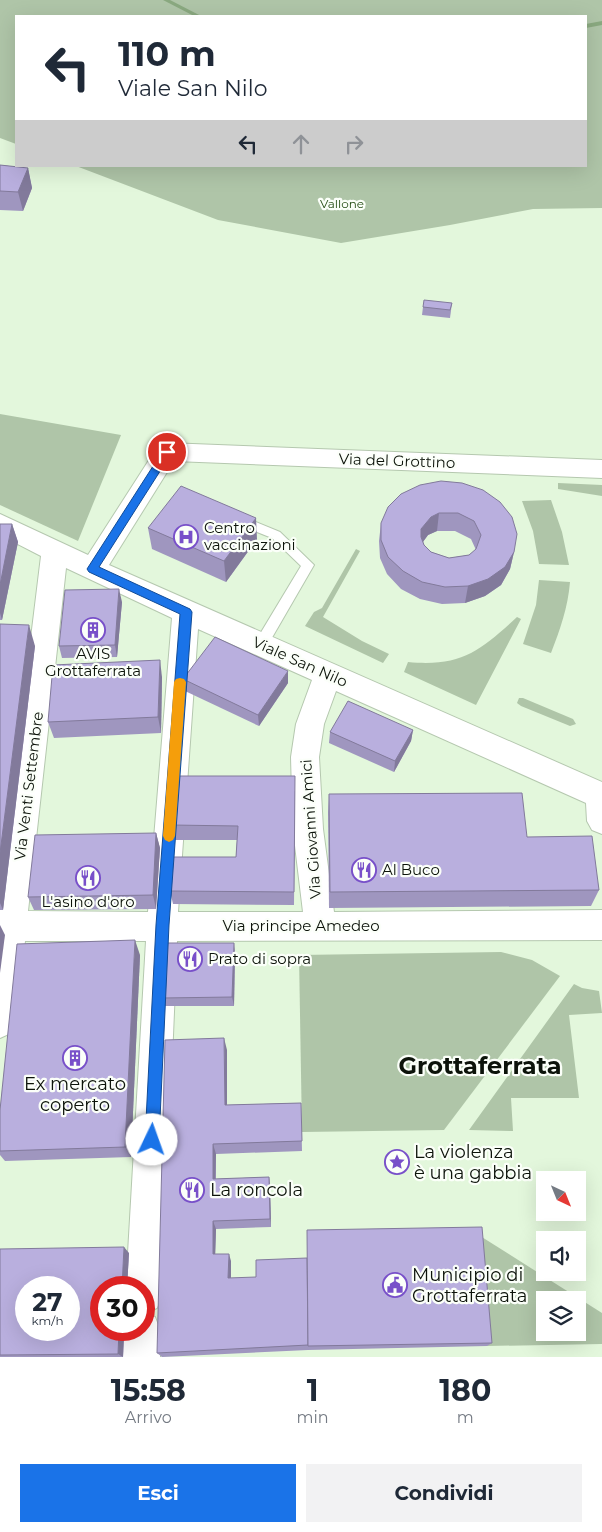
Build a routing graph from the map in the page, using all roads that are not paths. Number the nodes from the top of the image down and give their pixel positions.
1 (602, 469) edge
2 (232, 517) edge
3 (0, 524) edge
4 (55, 550) junction
5 (93, 569) junction
6 (186, 612) junction
7 (261, 644) junction
8 (328, 674) junction
9 (601, 804) edge
10 (162, 925) junction
11 (602, 925) edge
12 (6, 926) edge
13 (320, 927) junction
14 (0, 1022) edge
15 (145, 1276) edge
16 (142, 1341) edge
17 (141, 1357) edge

1 - 5 street, Via del Grottino
2 - 7 lane
3 - 4 street, Viale San Nilo
4 - 5 street, Viale San Nilo
4 - 12 street, Via Venti Settembre
5 - 6 street, Viale San Nilo
6 - 7 street, Viale San Nilo
6 - 10 street
7 - 8 street, Viale San Nilo
8 - 9 street, Viale San Nilo
8 - 13 street, Via Giovanni Amici
10 - 12 street, Via principe Amedeo
10 - 13 street, Via principe Amedeo
10 - 15 street
11 - 13 street, Via principe Amedeo
12 - 14 street, Via Venti Settembre
16 - 17 street

